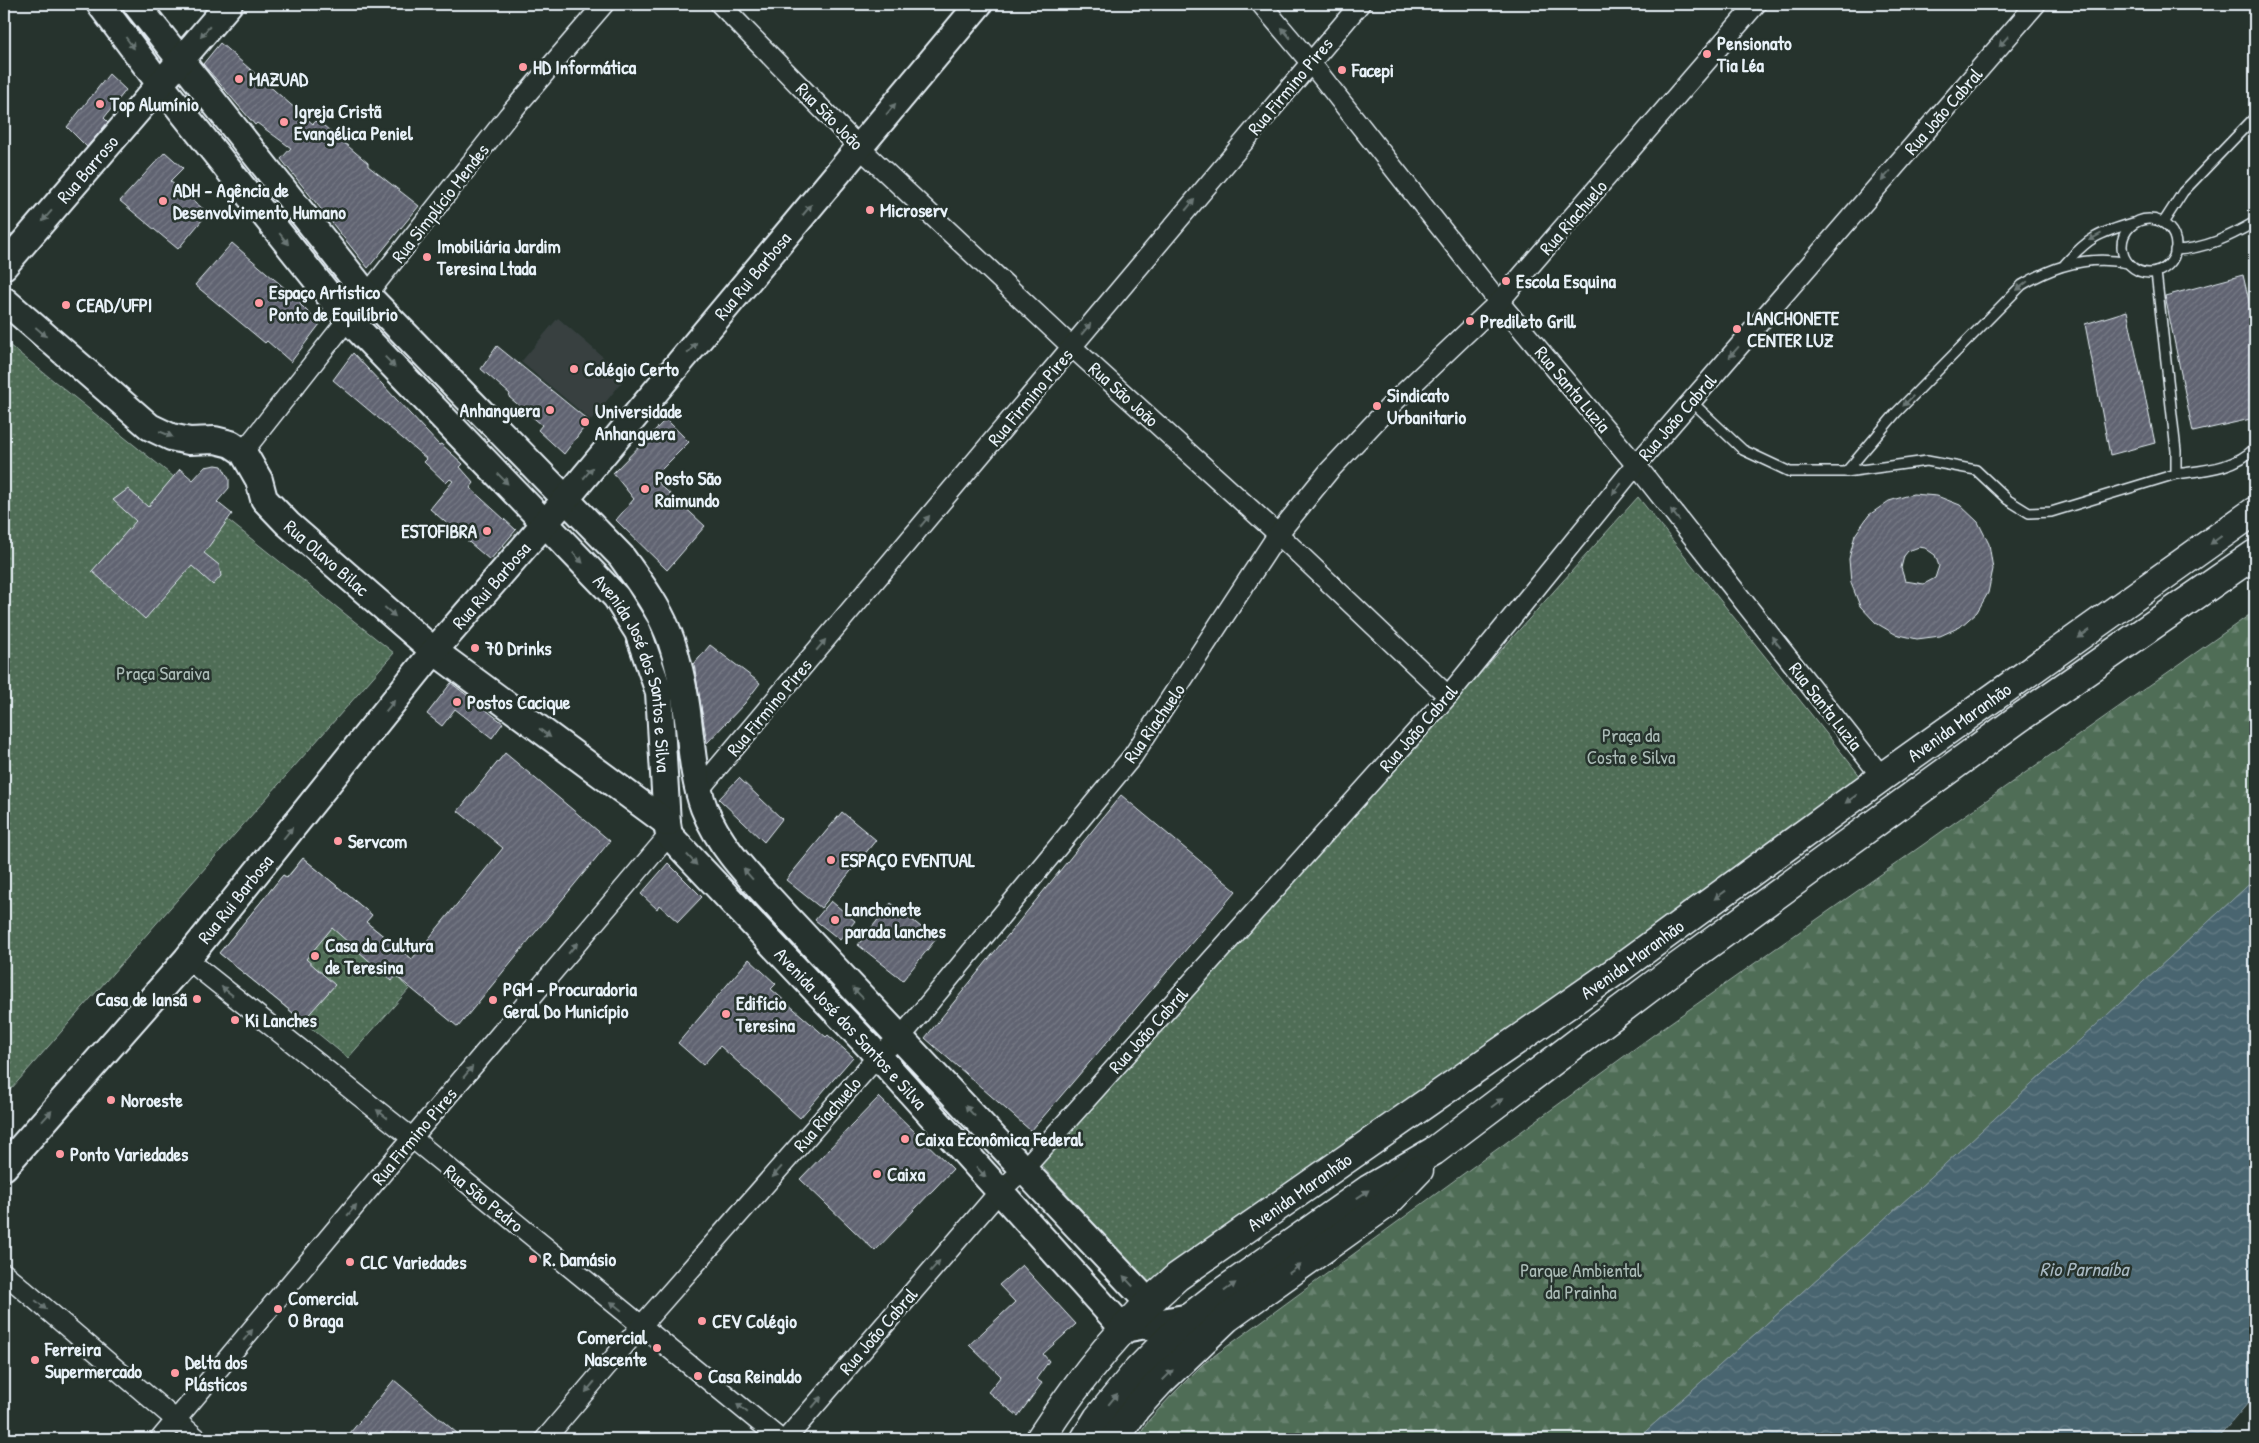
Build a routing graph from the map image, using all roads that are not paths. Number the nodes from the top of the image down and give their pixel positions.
1 (100, 4) edge
2 (136, 4) edge
3 (229, 4) edge
4 (604, 4) edge
5 (720, 4) edge
6 (979, 4) edge
7 (1262, 4) edge
8 (1360, 4) edge
9 (1756, 4) edge
10 (2036, 4) edge
11 (182, 60) junction
12 (1310, 62) junction
13 (160, 84) junction
14 (2255, 117) edge
15 (859, 147) junction
16 (2163, 222) junction
17 (2255, 222) edge
18 (2133, 223) junction
19 (2175, 250) junction
20 (2128, 263) junction
21 (2065, 264) junction
22 (4, 266) edge
23 (2156, 272) junction
24 (367, 295) junction
25 (4, 300) edge
26 (1500, 302) junction
27 (347, 318) junction
28 (1072, 347) junction
29 (1691, 401) junction
30 (2255, 448) edge
31 (243, 452) junction
32 (1636, 465) junction
33 (1846, 472) junction
34 (2176, 474) junction
35 (565, 500) junction
36 (2255, 511) edge
37 (544, 522) junction
38 (1278, 534) junction
39 (2255, 554) edge
40 (434, 651) junction
41 (1448, 696) junction
42 (1882, 777) junction
43 (699, 790) junction
44 (668, 829) junction
45 (187, 959) junction
46 (901, 1038) junction
47 (878, 1056) junction
48 (412, 1138) junction
49 (13, 1143) edge
50 (1434, 1151) junction
51 (4, 1166) edge
52 (1024, 1169) junction
53 (999, 1192) junction
54 (4, 1273) edge
55 (1190, 1317) junction
56 (1140, 1319) junction
57 (641, 1326) junction
58 (1150, 1357) junction
59 (176, 1420) junction
60 (160, 1439) edge
61 (198, 1439) edge
62 (546, 1439) edge
63 (780, 1439) edge
64 (786, 1439) edge
65 (1040, 1439) edge
66 (1086, 1439) edge
67 (1114, 1439) edge

1 -> 13 main road, Avenida José dos Santos e Silva
2 - 11 main road, Avenida José dos Santos e Silva
3 -> 11 main road, Rua Barroso
4 - 24 street, Rua Simplício Mendes
5 - 15 street, Rua São João
15 -> 6 main road, Rua Rui Barbosa
12 -> 7 street, Rua Santa Luzia
8 - 12 street, Rua Firmino Pires
9 - 26 street, Rua Riachuelo
10 -> 29 street, Rua João Cabral
11 - 13 main road, Rua Barroso
11 - 24 main road, Avenida José dos Santos e Silva
12 - 26 street, Rua Santa Luzia
28 -> 12 street, Rua Firmino Pires
13 -> 22 main road, Rua Barroso
13 -> 27 main road, Avenida José dos Santos e Silva
14 - 16 lane
15 - 28 street, Rua São João
35 -> 15 main road, Rua Rui Barbosa
16 - 18 lane
16 - 19 lane
17 - 19 lane
18 - 20 lane
18 -> 21 lane
19 - 23 lane
20 - 21 lane
20 - 23 lane
21 -> 33 lane
23 - 34 lane
24 - 27 street, Rua Simplício Mendes
24 - 35 main road, Avenida José dos Santos e Silva
25 -> 31 main road
26 - 32 street, Rua Santa Luzia
26 - 38 street, Rua Riachuelo
27 - 31 street, Rua Simplício Mendes
27 -> 37 main road, Avenida José dos Santos e Silva
28 - 38 street, Rua São João
43 -> 28 street, Rua Firmino Pires
29 - 32 street, Rua João Cabral
29 - 33 lane
30 - 34 lane
31 -> 40 main road, Rua Olavo Bilac
32 -> 41 street, Rua João Cabral
42 -> 32 street, Rua Santa Luzia
33 - 34 lane
35 - 37 main road, Rua Rui Barbosa
35 - 43 main road, Avenida José dos Santos e Silva
36 -> 42 main road, Avenida Maranhão
37 - 40 main road, Rua Rui Barbosa
37 -> 44 main road, Avenida José dos Santos e Silva
38 - 41 street, Rua São João
38 - 46 street, Rua Riachuelo
50 -> 39 main road, Avenida Maranhão
40 -> 44 main road, Rua Olavo Bilac
45 -> 40 main road, Rua Rui Barbosa
41 - 52 street, Rua João Cabral
42 -> 56 main road, Avenida Maranhão
46 -> 43 main road, Avenida José dos Santos e Silva
44 -> 47 main road, Avenida José dos Santos e Silva
48 -> 44 street, Rua Firmino Pires
48 -> 45 street, Rua São Pedro
49 -> 45 main road, Rua Rui Barbosa
46 - 47 street, Rua Riachuelo
52 -> 46 main road, Avenida José dos Santos e Silva
47 -> 53 main road, Avenida José dos Santos e Silva
47 -> 57 street, Rua Riachuelo
57 -> 48 street, Rua São Pedro
59 -> 48 street, Rua Firmino Pires
49 - 51 main road, Rua Rui Barbosa
55 -> 50 main road, Avenida Maranhão
67 -> 50 main road
52 - 53 street, Rua João Cabral
56 -> 52 main road, Avenida José dos Santos e Silva
53 - 56 main road, Avenida José dos Santos e Silva
64 -> 53 street, Rua João Cabral
54 -> 59 street
55 - 56 main road
55 - 58 main road, Avenida Maranhão
56 - 58 main road
56 - 65 main road, Avenida Maranhão
57 -> 62 street, Rua Riachuelo
63 -> 57 street, Rua São Pedro
66 -> 58 main road, Avenida Maranhão
59 - 60 street, Rua Firmino Pires
59 - 61 street

